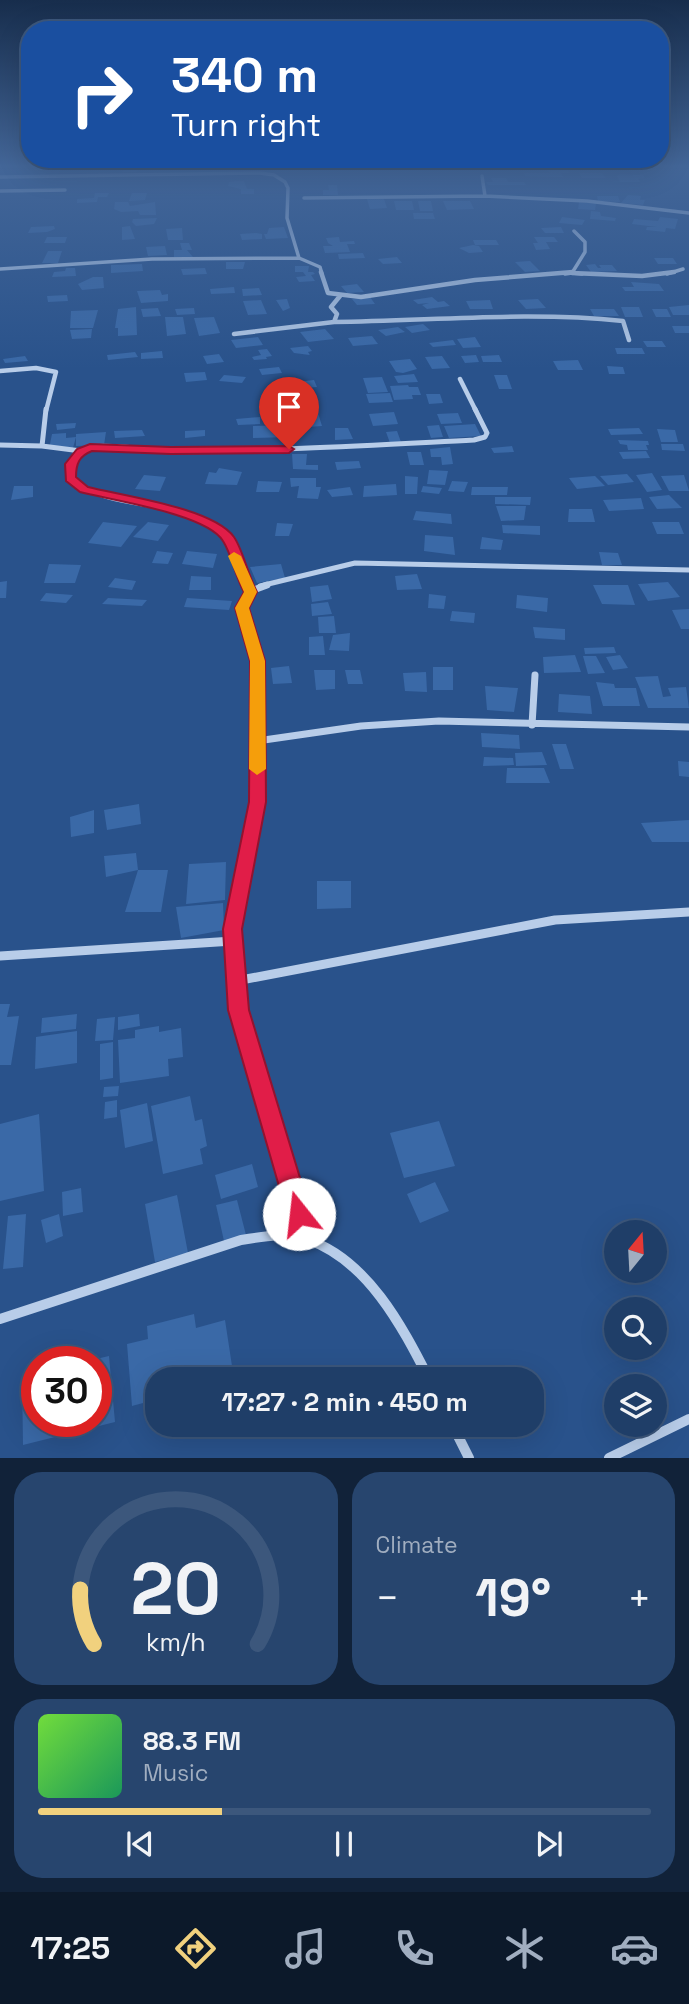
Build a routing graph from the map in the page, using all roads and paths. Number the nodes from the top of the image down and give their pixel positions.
1 (291, 233) edge
2 (575, 233) edge
3 (299, 258) junction
4 (0, 269) edge
5 (682, 269) dead end
6 (572, 273) junction
7 (340, 296) junction
8 (334, 322) junction
9 (234, 334) dead end
10 (629, 340) dead end
11 (0, 371) edge
12 (460, 379) dead end
13 (0, 445) edge
14 (42, 446) junction
15 (81, 452) junction
16 (689, 570) edge
17 (251, 592) junction
18 (536, 675) dead end
19 (532, 725) junction
20 (689, 727) edge
21 (257, 741) junction
22 (689, 912) edge
23 (233, 941) junction
24 (0, 956) edge
25 (236, 981) junction
26 (306, 1239) junction
27 (0, 1319) edge
28 (423, 1367) edge
29 (689, 1419) edge
30 (458, 1437) edge
31 (469, 1458) edge
32 (608, 1458) edge

1 - 3 street
2 - 6 street
3 - 4 street
3 - 7 street
5 - 6 street
6 - 7 street
7 - 8 street
8 - 9 street
8 - 10 street
11 - 14 street
12 - 15 street
13 - 14 street
14 - 15 street
15 - 17 street
16 - 17 street
17 - 21 street
18 - 19 street
19 - 20 street
19 - 21 street
21 - 23 street
22 - 25 street
23 - 24 street
23 - 25 street
25 - 26 street
26 - 27 street
26 - 28 street
29 - 32 street
30 - 31 street

